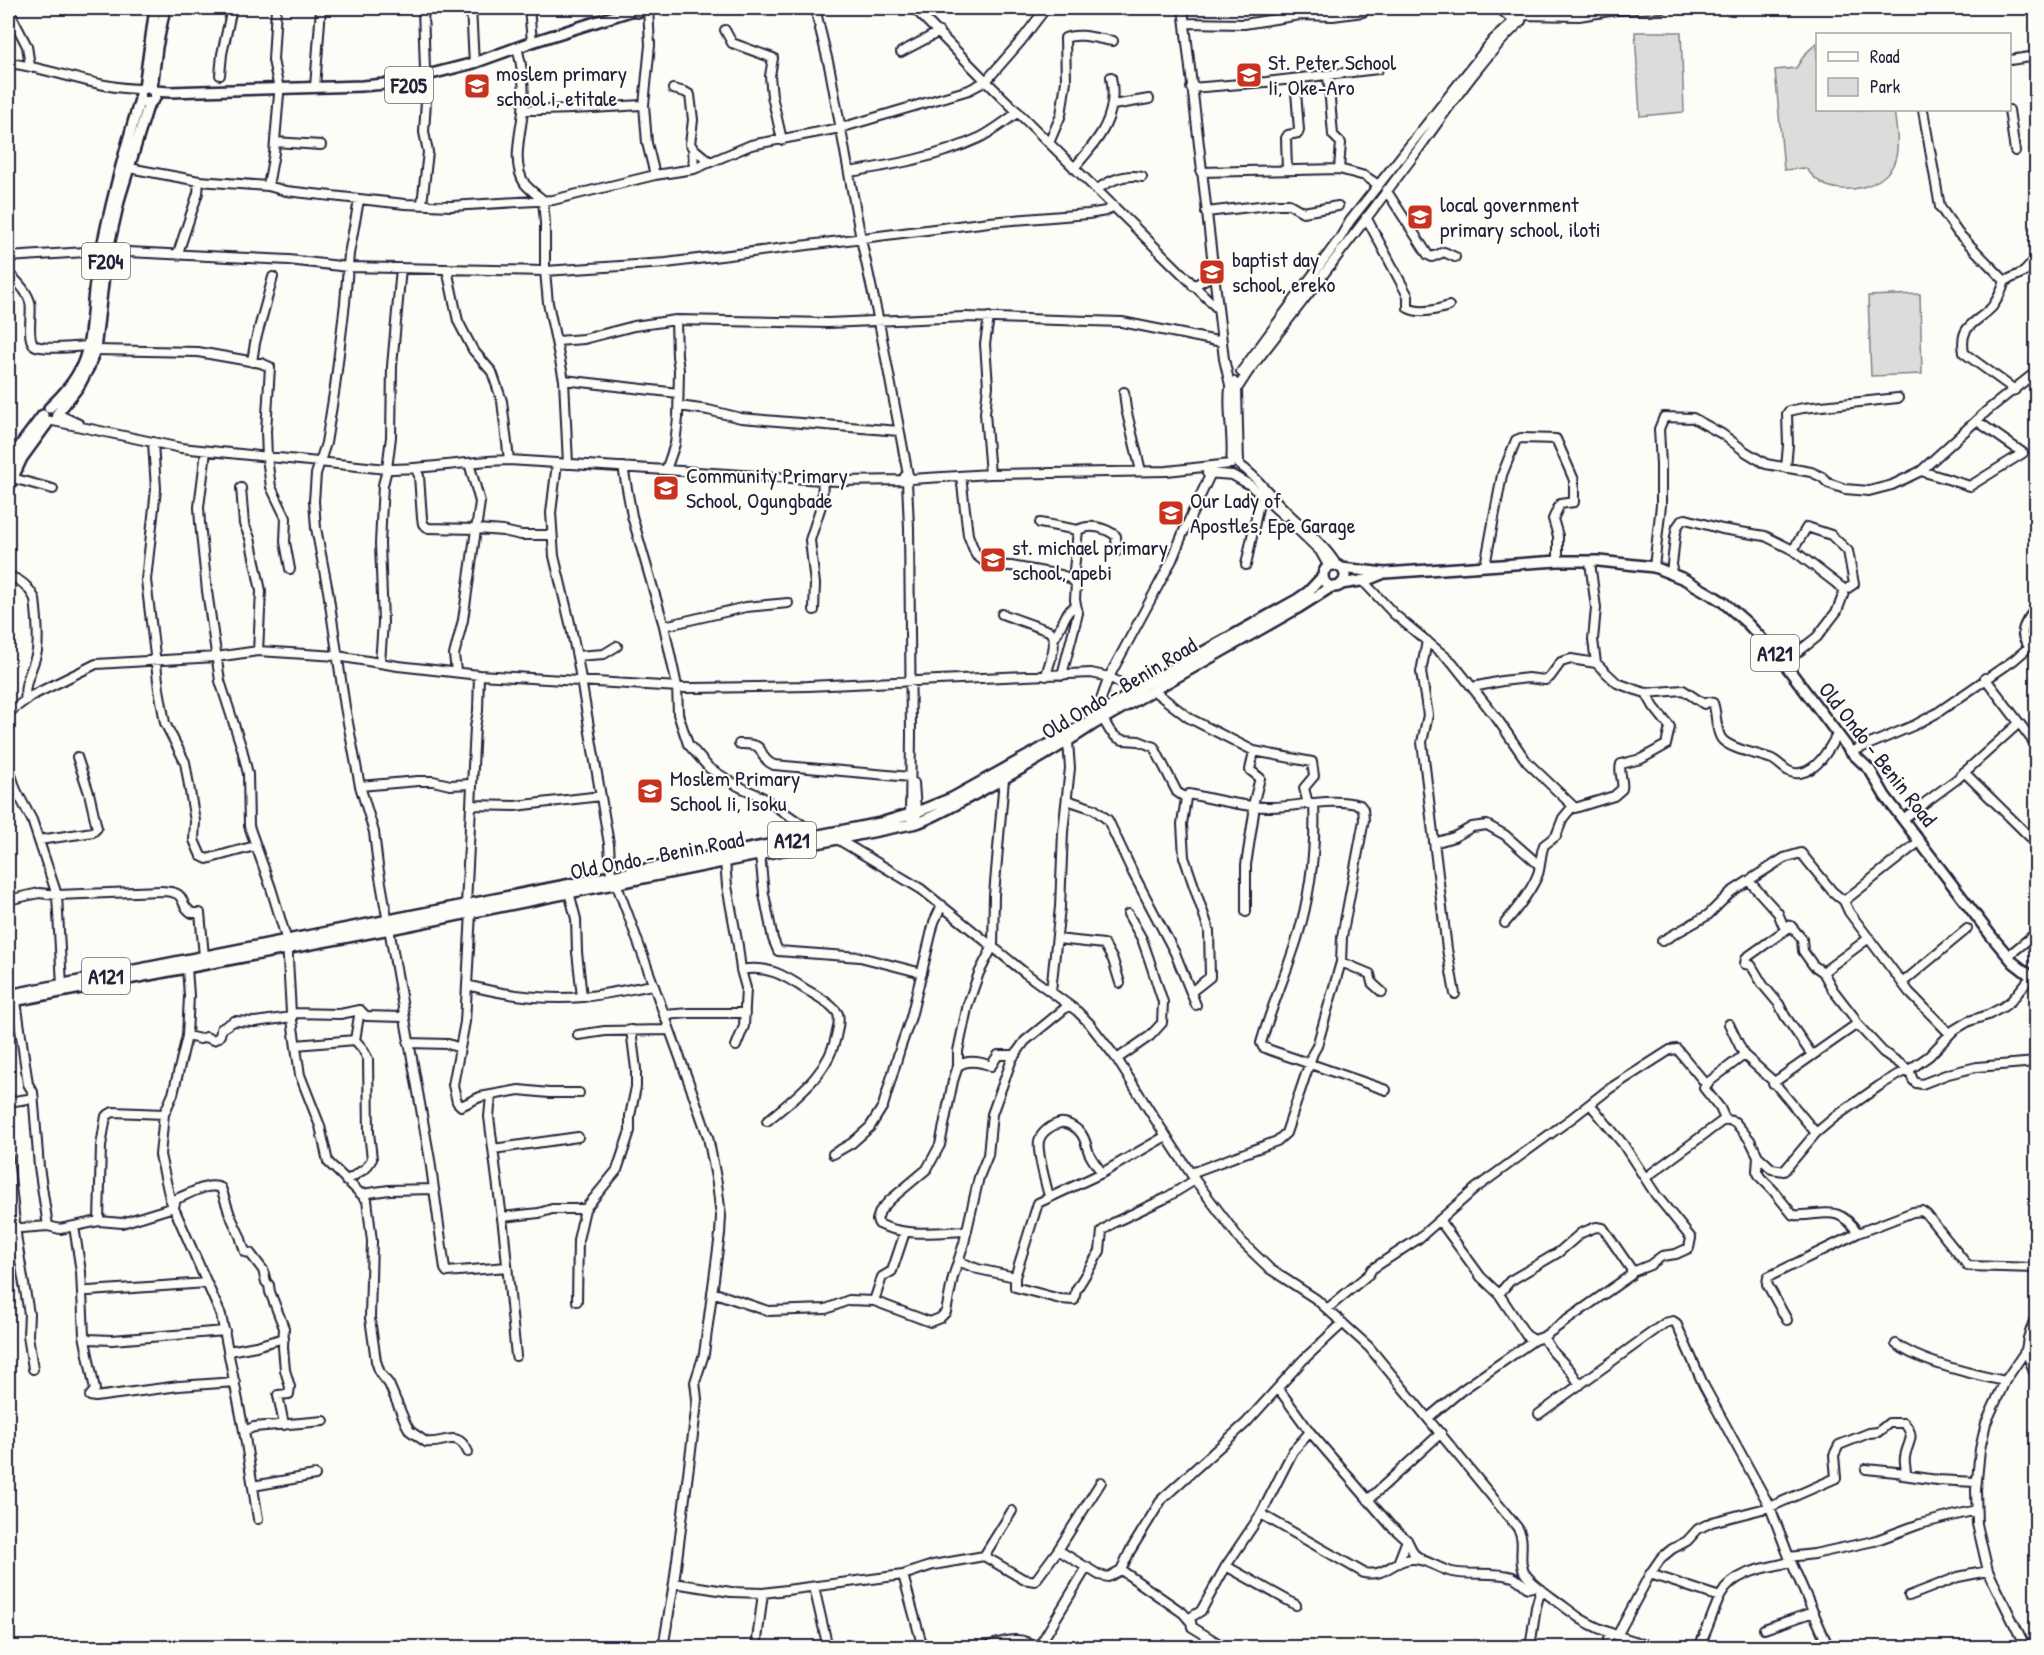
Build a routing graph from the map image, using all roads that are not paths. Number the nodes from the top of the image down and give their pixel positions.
1 (155, 8) edge
2 (165, 8) edge
3 (232, 8) edge
4 (276, 8) edge
5 (321, 8) edge
6 (423, 8) edge
7 (471, 8) edge
8 (529, 8) edge
9 (647, 8) edge
10 (914, 8) edge
11 (1046, 8) edge
12 (1183, 8) edge
13 (1499, 8) edge
14 (1505, 8) edge
15 (1662, 8) edge
16 (8, 9) edge
17 (818, 10) edge
18 (1363, 12) dead end
19 (1517, 18) junction
20 (1185, 23) junction
21 (725, 30) dead end
22 (939, 32) junction
23 (1113, 41) dead end
24 (532, 42) junction
25 (518, 51) junction
26 (901, 52) dead end
27 (2037, 56) edge
28 (2011, 60) edge
29 (8, 63) edge
30 (474, 63) junction
31 (30, 66) junction
32 (1378, 69) dead end
33 (220, 75) dead end
34 (1328, 75) junction
35 (426, 77) junction
36 (1112, 77) dead end
37 (1295, 79) junction
38 (986, 81) junction
39 (315, 87) junction
40 (1191, 88) junction
41 (673, 89) dead end
42 (279, 91) junction
43 (147, 94) junction
44 (1149, 99) dead end
45 (644, 105) junction
46 (1113, 105) junction
47 (523, 110) junction
48 (1923, 111) edge
49 (2009, 111) edge
50 (1018, 112) junction
51 (840, 128) junction
52 (782, 140) junction
53 (275, 142) junction
54 (1049, 143) junction
55 (321, 145) dead end
56 (693, 148) junction
57 (2015, 151) dead end
58 (710, 162) junction
59 (129, 168) junction
60 (1074, 168) junction
61 (694, 169) junction
62 (1339, 169) junction
63 (1287, 170) junction
64 (849, 172) junction
65 (1201, 172) junction
66 (655, 175) junction
67 (1142, 177) dead end
68 (199, 181) junction
69 (1377, 184) junction
70 (268, 186) junction
71 (1096, 190) junction
72 (1386, 190) junction
73 (358, 200) junction
74 (543, 200) junction
75 (422, 204) junction
76 (1113, 206) junction
77 (1338, 206) dead end
78 (1206, 212) junction
79 (1366, 216) junction
80 (861, 238) junction
81 (105, 251) junction
82 (178, 254) junction
83 (8, 257) edge
84 (1455, 257) dead end
85 (2037, 259) edge
86 (348, 267) junction
87 (401, 268) junction
88 (447, 269) junction
89 (544, 271) junction
90 (8, 273) edge
91 (1214, 275) junction
92 (273, 276) dead end
93 (2005, 281) junction
94 (1193, 286) junction
95 (1449, 306) dead end
96 (1218, 309) junction
97 (989, 317) junction
98 (676, 320) junction
99 (879, 322) junction
100 (557, 341) junction
101 (1222, 342) junction
102 (91, 348) junction
103 (252, 362) junction
104 (2037, 372) edge
105 (564, 380) junction
106 (1234, 386) junction
107 (2015, 390) junction
108 (1124, 392) dead end
109 (678, 393) junction
110 (1899, 398) dead end
111 (679, 406) junction
112 (51, 416) junction
113 (1977, 421) junction
114 (899, 431) junction
115 (153, 442) junction
116 (20, 448) junction
117 (8, 449) edge
118 (206, 451) junction
119 (267, 458) junction
120 (509, 460) junction
121 (320, 463) junction
122 (469, 463) junction
123 (558, 463) junction
124 (568, 464) junction
125 (1235, 464) junction
126 (623, 467) junction
127 (1786, 468) junction
128 (387, 469) junction
129 (416, 469) junction
130 (666, 470) junction
131 (1141, 471) junction
132 (1167, 471) junction
133 (1921, 471) junction
134 (1211, 473) junction
135 (10, 474) edge
136 (990, 474) junction
137 (1233, 475) junction
138 (958, 476) junction
139 (908, 478) junction
140 (823, 479) junction
141 (8, 488) edge
142 (241, 488) dead end
143 (53, 489) dead end
144 (1263, 496) junction
145 (1040, 524) dead end
146 (477, 529) junction
147 (1078, 530) junction
148 (552, 535) junction
149 (1793, 550) junction
150 (1117, 551) dead end
151 (1558, 561) junction
152 (1590, 562) junction
153 (1246, 565) dead end
154 (1485, 566) junction
155 (1336, 567) junction
156 (1654, 567) junction
157 (290, 569) dead end
158 (1385, 573) junction
159 (1671, 573) junction
160 (8, 576) edge
161 (1323, 576) junction
162 (1073, 580) junction
163 (1362, 580) junction
164 (1341, 584) junction
165 (1331, 587) junction
166 (1845, 590) junction
167 (788, 603) dead end
168 (1076, 605) junction
169 (2037, 608) edge
170 (814, 610) dead end
171 (1002, 614) dead end
172 (664, 626) junction
173 (1055, 637) junction
174 (1427, 641) junction
175 (617, 646) dead end
176 (2029, 647) junction
177 (258, 651) junction
178 (2037, 652) edge
179 (337, 656) junction
180 (577, 656) junction
181 (216, 657) junction
182 (156, 659) junction
183 (380, 663) junction
184 (1596, 663) junction
185 (1784, 663) junction
186 (456, 671) junction
187 (479, 675) junction
188 (1062, 675) junction
189 (1046, 676) junction
190 (1109, 677) junction
191 (1985, 678) junction
192 (581, 681) junction
193 (910, 682) junction
194 (677, 686) junction
195 (1473, 687) junction
196 (1154, 690) junction
197 (1135, 691) junction
198 (1647, 693) junction
199 (26, 700) junction
200 (8, 713) edge
201 (1099, 716) junction
202 (2019, 723) junction
203 (1837, 735) junction
204 (1068, 742) junction
205 (739, 744) dead end
206 (2037, 745) edge
207 (1254, 751) junction
208 (1851, 752) junction
209 (77, 757) dead end
210 (8, 765) edge
211 (1964, 772) junction
212 (910, 773) junction
213 (1004, 779) junction
214 (472, 784) junction
215 (360, 786) junction
216 (601, 796) junction
217 (1186, 798) junction
218 (1066, 800) junction
219 (1311, 804) junction
220 (471, 805) junction
221 (1253, 805) junction
222 (1573, 806) junction
223 (914, 819) junction
224 (1903, 819) junction
225 (818, 836) junction
226 (832, 836) junction
227 (39, 840) junction
228 (1920, 841) junction
229 (1434, 843) junction
230 (2037, 843) edge
231 (255, 846) junction
232 (760, 854) junction
233 (725, 861) junction
234 (1538, 864) junction
235 (614, 880) junction
236 (1749, 881) junction
237 (569, 892) junction
238 (57, 895) junction
239 (8, 900) edge
240 (1844, 901) junction
241 (942, 905) junction
242 (468, 908) junction
243 (1246, 912) dead end
244 (1128, 914) dead end
245 (1505, 923) dead end
246 (389, 924) junction
247 (1791, 926) junction
248 (1967, 929) dead end
249 (2037, 933) edge
250 (1869, 938) junction
251 (1057, 939) junction
252 (1662, 941) dead end
253 (287, 945) junction
254 (993, 946) junction
255 (2008, 956) junction
256 (201, 961) junction
257 (1341, 962) junction
258 (187, 968) junction
259 (741, 970) junction
260 (1823, 972) junction
261 (922, 973) junction
262 (2034, 978) edge
263 (1120, 983) dead end
264 (1902, 983) junction
265 (467, 985) junction
266 (653, 985) junction
267 (68, 986) junction
268 (1051, 991) junction
269 (1191, 992) junction
270 (1382, 992) dead end
271 (1455, 994) dead end
272 (582, 997) junction
273 (10, 1000) edge
274 (1069, 1005) junction
275 (1196, 1005) dead end
276 (360, 1010) junction
277 (745, 1013) junction
278 (291, 1015) junction
279 (664, 1015) junction
280 (403, 1017) junction
281 (1729, 1024) dead end
282 (1857, 1024) junction
283 (631, 1030) junction
284 (669, 1030) junction
285 (1950, 1034) junction
286 (578, 1035) dead end
287 (187, 1036) junction
288 (355, 1040) junction
289 (408, 1043) junction
290 (296, 1045) junction
291 (736, 1046) dead end
292 (460, 1048) junction
293 (1014, 1055) junction
294 (1744, 1055) junction
295 (1812, 1055) junction
296 (1117, 1059) junction
297 (2037, 1062) edge
298 (1309, 1064) junction
299 (958, 1066) junction
300 (1909, 1070) junction
301 (1773, 1083) junction
302 (1706, 1084) junction
303 (1386, 1090) dead end
304 (579, 1093) dead end
305 (491, 1096) junction
306 (34, 1098) junction
307 (8, 1102) edge
308 (1590, 1104) junction
309 (164, 1114) junction
310 (1725, 1119) junction
311 (767, 1122) dead end
312 (1816, 1132) junction
313 (1166, 1136) junction
314 (578, 1137) dead end
315 (493, 1149) junction
316 (833, 1154) dead end
317 (1758, 1156) junction
318 (8, 1157) edge
319 (1102, 1173) junction
320 (1193, 1177) junction
321 (1645, 1178) junction
322 (346, 1181) junction
323 (433, 1189) junction
324 (362, 1194) junction
325 (1049, 1196) junction
326 (174, 1207) junction
327 (585, 1209) junction
328 (502, 1217) junction
329 (99, 1221) junction
330 (1440, 1221) junction
331 (48, 1226) junction
332 (74, 1226) junction
333 (16, 1228) junction
334 (8, 1229) edge
335 (967, 1231) junction
336 (905, 1232) junction
337 (1858, 1233) junction
338 (958, 1262) junction
339 (507, 1267) junction
340 (2037, 1268) edge
341 (1631, 1269) junction
342 (1015, 1277) junction
343 (207, 1283) junction
344 (81, 1285) junction
345 (712, 1292) junction
346 (1499, 1294) junction
347 (577, 1301) dead end
348 (874, 1302) junction
349 (1327, 1309) junction
350 (2037, 1315) edge
351 (1787, 1320) dead end
352 (1343, 1323) junction
353 (225, 1331) junction
354 (84, 1335) junction
355 (1543, 1337) junction
356 (284, 1338) junction
357 (1534, 1341) junction
358 (1896, 1344) dead end
359 (2026, 1350) junction
360 (229, 1351) junction
361 (516, 1356) dead end
362 (33, 1369) dead end
363 (2037, 1378) edge
364 (235, 1382) junction
365 (2005, 1382) junction
366 (1580, 1385) junction
367 (1278, 1388) junction
368 (1539, 1414) dead end
369 (1428, 1418) junction
370 (324, 1421) dead end
371 (284, 1425) junction
372 (244, 1431) junction
373 (1310, 1432) junction
374 (1441, 1433) junction
375 (468, 1452) dead end
376 (1866, 1469) dead end
377 (1906, 1473) junction
378 (315, 1475) dead end
379 (1101, 1482) dead end
380 (1976, 1482) junction
381 (253, 1486) junction
382 (1368, 1500) junction
383 (1770, 1507) junction
384 (1976, 1510) junction
385 (1012, 1511) dead end
386 (1261, 1514) junction
387 (258, 1518) dead end
388 (1407, 1540) junction
389 (1058, 1550) junction
390 (984, 1556) junction
391 (1790, 1559) junction
392 (1422, 1560) junction
393 (1398, 1563) junction
394 (1226, 1566) junction
395 (1087, 1567) junction
396 (1120, 1570) junction
397 (1988, 1571) junction
398 (1650, 1574) junction
399 (903, 1575) junction
400 (674, 1584) junction
401 (814, 1587) junction
402 (1539, 1588) junction
403 (763, 1593) junction
404 (1909, 1596) dead end
405 (1720, 1597) junction
406 (1296, 1605) dead end
407 (1814, 1612) junction
408 (1188, 1619) junction
409 (1764, 1629) dead end
410 (1613, 1633) junction
411 (663, 1647) edge
412 (756, 1647) edge
413 (828, 1647) edge
414 (923, 1647) edge
415 (981, 1647) edge
416 (1033, 1647) edge
417 (1038, 1647) edge
418 (1227, 1647) edge
419 (1530, 1647) edge
420 (1607, 1647) edge
421 (1659, 1647) edge
422 (1698, 1647) edge
423 (1829, 1647) edge
424 (2026, 1647) edge

1 - 43 main road, F204
2 - 43 main road, F204
3 - 33 street
4 - 42 street
5 - 39 street
6 - 35 street
7 - 30 street
8 - 24 street
9 - 24 main road, F205
9 - 25 main road, F205
9 - 45 street
10 - 22 street
11 - 38 street
12 - 20 street
13 - 19 street
14 - 19 street
15 - 19 street
16 - 31 street
17 - 51 street
18 - 20 street
19 - 69 street
19 - 72 street
20 - 40 street
21 - 52 street
22 - 26 street
22 - 38 street
23 - 54 street
24 - 30 main road, F205
25 - 35 main road, F205
25 - 47 street
27 - 28 street
29 - 31 street
30 - 35 main road, F205
31 - 43 street
32 - 34 street
34 - 37 street
34 - 62 street
35 - 39 main road, F205
35 - 42 main road, F205
35 - 75 street
36 - 46 street
37 - 40 street
37 - 63 street
38 - 50 street
38 - 51 street
39 - 42 main road, F205
40 - 65 street
41 - 56 street
42 - 43 main road, F205
42 - 53 street
43 - 59 main road, F204
43 - 81 main road, F204
44 - 46 street
45 - 47 street
45 - 66 street
46 - 60 street
47 - 74 street
48 - 93 street
49 - 57 street
50 - 54 street
50 - 64 street
51 - 52 street
51 - 64 street
52 - 58 street
53 - 55 street
53 - 70 street
54 - 60 street
56 - 58 street
56 - 61 street
58 - 61 street
59 - 68 street
59 - 81 main road, F204
60 - 71 street
61 - 66 street
62 - 63 street
62 - 69 street
63 - 65 street
64 - 80 street
65 - 78 street
66 - 74 street
67 - 71 street
68 - 70 street
68 - 82 street
69 - 106 street
70 - 73 street
71 - 76 street
72 - 79 street
72 - 84 street
73 - 75 street
73 - 86 street
74 - 75 street
74 - 89 street
76 - 80 street
76 - 94 street
77 - 78 street
78 - 91 street
79 - 95 street
79 - 106 street
80 - 89 street
80 - 99 street
81 - 82 street
81 - 83 street
81 - 102 main road, F204
82 - 86 street
85 - 93 street
86 - 87 street
86 - 121 street
87 - 88 street
87 - 128 street
88 - 89 street
88 - 120 street
89 - 100 street
90 - 102 street
91 - 94 street
91 - 96 street
92 - 103 street
93 - 107 street
94 - 96 street
96 - 101 street
97 - 99 street
97 - 101 street
97 - 136 street
98 - 99 street
98 - 100 street
98 - 109 street
99 - 114 street
100 - 105 street
101 - 106 street
102 - 103 street
102 - 112 main road, F204
103 - 119 street
104 - 107 street
105 - 109 street
105 - 124 street
106 - 125 street
107 - 113 street
108 - 131 street
109 - 111 street
110 - 127 street
111 - 114 street
111 - 130 street
112 - 115 street
112 - 116 main road, F204
112 - 135 main road, F204
113 - 133 street
113 - 133 street
114 - 139 street
115 - 118 street
115 - 182 street
116 - 117 main road
116 - 135 main road, F204
118 - 119 street
118 - 181 street
119 - 121 street
119 - 157 street
120 - 122 street
120 - 123 street
121 - 128 street
121 - 179 street
122 - 129 street
122 - 146 street
123 - 124 street
123 - 148 street
124 - 126 street
125 - 132 street
125 - 137 street
125 - 155 street
126 - 130 street
126 - 172 street
127 - 133 street
127 - 156 street
128 - 129 street
128 - 183 street
129 - 146 street
130 - 140 street
131 - 132 street
131 - 136 street
132 - 134 street
134 - 137 street
134 - 190 street
135 - 141 main road, F204
135 - 143 street
136 - 138 street
137 - 144 street
138 - 139 street
138 - 162 street
139 - 140 street
139 - 193 street
140 - 170 street
142 - 177 street
144 - 153 street
144 - 155 street
145 - 147 street
146 - 148 street
146 - 186 street
147 - 150 street
147 - 162 street
148 - 180 street
149 - 159 street
149 - 166 street
149 - 166 street
151 - 152 main road, Old Ondo - Benin Road / A121
151 - 154 main road, Old Ondo - Benin Road / A121
151 - 154 street
152 - 156 main road, Old Ondo - Benin Road / A121
152 - 184 street
154 - 158 main road, Old Ondo - Benin Road / A121
155 - 158 main road, Old Ondo - Benin Road / A121
155 - 161 main road, Old Ondo - Benin Road
155 - 164 main road
156 - 159 main road, Old Ondo - Benin Road / A121
158 - 163 main road, Old Ondo - Benin Road / A121
159 - 185 main road, Old Ondo - Benin Road / A121
160 - 199 street
161 - 165 main road
161 - 197 main road, Old Ondo - Benin Road / A121
162 - 168 street
163 - 164 main road, Old Ondo - Benin Road / A121
163 - 174 street
164 - 165 main road, Old Ondo - Benin Road
165 - 196 main road, Old Ondo - Benin Road / A121
166 - 185 street
167 - 172 street
168 - 173 street
168 - 188 street
169 - 176 street
171 - 173 street
172 - 194 street
173 - 189 street
174 - 195 street
174 - 229 street
175 - 180 street
176 - 178 street
176 - 191 street
177 - 179 street
177 - 181 street
179 - 183 street
179 - 215 street
180 - 192 street
181 - 182 street
181 - 231 street
182 - 199 street
182 - 231 street
183 - 186 street
184 - 195 street
184 - 198 street
185 - 203 main road, Old Ondo - Benin Road / A121
186 - 187 street
187 - 192 street
187 - 214 street
188 - 189 street
188 - 190 street
189 - 193 street
190 - 197 street
190 - 201 street
191 - 202 street
191 - 208 street
192 - 194 street
192 - 216 street
193 - 194 street
193 - 212 street
194 - 225 street
195 - 222 street
196 - 201 main road, Old Ondo - Benin Road / A121
196 - 207 street
197 - 201 main road, Old Ondo - Benin Road / A121
198 - 203 street
198 - 222 street
199 - 200 street
201 - 204 main road, Old Ondo - Benin Road / A121
201 - 217 street
201 - 223 main road, Old Ondo - Benin Road / A121
202 - 206 street
202 - 211 street
203 - 208 main road, Old Ondo - Benin Road / A121
204 - 213 main road, Old Ondo - Benin Road / A121
204 - 218 street
205 - 212 street
207 - 219 street
207 - 221 street
208 - 224 main road, Old Ondo - Benin Road / A121
209 - 227 street
210 - 227 street
211 - 224 street
211 - 230 street
212 - 223 street
213 - 223 main road, Old Ondo - Benin Road / A121
213 - 254 street
214 - 215 street
214 - 220 street
215 - 246 street
216 - 220 street
216 - 235 street
217 - 221 street
217 - 269 street
218 - 251 street
218 - 269 street
219 - 221 street
219 - 257 street
219 - 298 street
220 - 242 street
221 - 243 street
222 - 234 street
223 - 226 main road, Old Ondo - Benin Road / A121
224 - 228 main road, Old Ondo - Benin Road / A121
225 - 226 main road, Old Ondo - Benin Road / A121
225 - 235 main road, Old Ondo - Benin Road / A121
226 - 232 main road, Old Ondo - Benin Road / A121
226 - 241 street
227 - 238 street
228 - 240 street
228 - 255 main road, Old Ondo - Benin Road / A121
229 - 234 street
229 - 271 street
231 - 253 street
232 - 233 main road, Old Ondo - Benin Road / A121
232 - 261 street
233 - 235 main road, Old Ondo - Benin Road / A121
233 - 259 street
234 - 245 street
235 - 237 main road, Old Ondo - Benin Road / A121
235 - 242 main road, Old Ondo - Benin Road / A121
235 - 266 street
236 - 240 street
236 - 247 street
236 - 252 street
237 - 242 main road, Old Ondo - Benin Road / A121
237 - 272 street
238 - 239 street
238 - 256 street
238 - 267 street
240 - 250 street
241 - 254 street
241 - 261 street
242 - 246 main road, Old Ondo - Benin Road / A121
242 - 265 street
244 - 296 street
246 - 253 main road, Old Ondo - Benin Road / A121
246 - 280 street
247 - 260 street
247 - 295 street
248 - 264 street
249 - 255 street
250 - 260 street
250 - 264 street
251 - 263 street
251 - 268 street
253 - 256 main road, Old Ondo - Benin Road / A121
253 - 256 main road, Old Ondo - Benin Road / A121
253 - 278 street
254 - 268 street
254 - 299 street
255 - 262 main road, Old Ondo - Benin Road / A121
256 - 258 main road, Old Ondo - Benin Road / A121
256 - 267 main road, Old Ondo - Benin Road / A121
257 - 270 street
257 - 298 street
258 - 267 main road, Old Ondo - Benin Road / A121
258 - 287 street
259 - 277 street
259 - 311 street
260 - 282 street
261 - 316 street
262 - 285 street
264 - 285 street
265 - 272 street
265 - 292 street
266 - 272 street
266 - 279 street
267 - 273 main road, Old Ondo - Benin Road / A121
268 - 274 street
269 - 275 street
273 - 306 street
274 - 293 street
274 - 296 street
276 - 278 street
276 - 280 street
276 - 288 street
277 - 279 street
277 - 291 street
278 - 287 street
278 - 290 street
279 - 284 street
280 - 289 street
281 - 294 street
282 - 295 street
282 - 300 street
283 - 284 street
283 - 286 street
283 - 327 street
284 - 345 street
285 - 300 street
287 - 309 street
288 - 290 street
288 - 322 street
289 - 292 street
289 - 323 street
290 - 322 street
292 - 305 street
293 - 299 street
293 - 335 street
294 - 301 street
294 - 302 street
295 - 301 street
296 - 313 street
297 - 300 street
298 - 303 street
298 - 320 street
299 - 336 street
300 - 312 street
301 - 312 street
302 - 308 street
302 - 310 street
304 - 305 street
305 - 315 street
306 - 307 street
306 - 331 street
308 - 321 street
308 - 330 street
309 - 326 street
309 - 329 street
310 - 317 street
310 - 321 street
312 - 317 street
313 - 319 street
313 - 320 street
314 - 315 street
315 - 328 street
317 - 337 street
318 - 333 street
319 - 325 street
319 - 325 street
320 - 342 street
320 - 349 street
321 - 341 street
322 - 324 street
323 - 324 street
323 - 339 street
324 - 375 street
325 - 342 street
326 - 329 street
326 - 343 street
326 - 356 street
327 - 328 street
327 - 347 street
328 - 339 street
329 - 332 street
330 - 346 street
330 - 349 street
331 - 332 street
331 - 333 street
332 - 344 street
333 - 334 street
333 - 362 street
335 - 336 street
335 - 338 street
336 - 348 street
337 - 340 street
337 - 351 street
338 - 342 street
338 - 348 street
339 - 361 street
341 - 346 street
341 - 355 street
343 - 344 street
343 - 353 street
344 - 354 street
345 - 348 street
345 - 400 street
346 - 357 street
349 - 352 street
350 - 359 street
352 - 367 street
352 - 369 street
353 - 354 street
353 - 360 street
354 - 364 street
355 - 357 street
355 - 366 street
356 - 360 street
356 - 371 street
357 - 369 street
358 - 365 street
359 - 363 street
359 - 365 street
360 - 364 street
364 - 372 street
365 - 380 street
366 - 368 street
366 - 383 street
367 - 373 street
367 - 396 street
369 - 374 street
370 - 371 street
371 - 372 street
372 - 381 street
373 - 382 street
373 - 386 street
374 - 382 street
374 - 402 street
376 - 377 street
377 - 380 street
377 - 383 street
378 - 381 street
379 - 389 street
380 - 384 street
381 - 387 street
382 - 388 street
383 - 391 street
383 - 398 street
384 - 391 street
384 - 397 street
385 - 390 street
386 - 393 street
386 - 394 street
388 - 392 street
388 - 393 street
389 - 390 street
389 - 395 street
390 - 399 street
391 - 405 street
391 - 407 street
392 - 393 street
392 - 402 street
394 - 406 street
394 - 408 street
395 - 396 street
395 - 417 street
396 - 408 street
397 - 404 street
397 - 424 street
398 - 405 street
398 - 410 street
399 - 401 street
399 - 414 street
400 - 403 street
400 - 411 street
401 - 403 street
401 - 413 street
402 - 410 street
402 - 419 street
403 - 412 street
405 - 422 street
407 - 409 street
407 - 423 street
408 - 418 street
410 - 420 street
410 - 421 street
415 - 416 street

